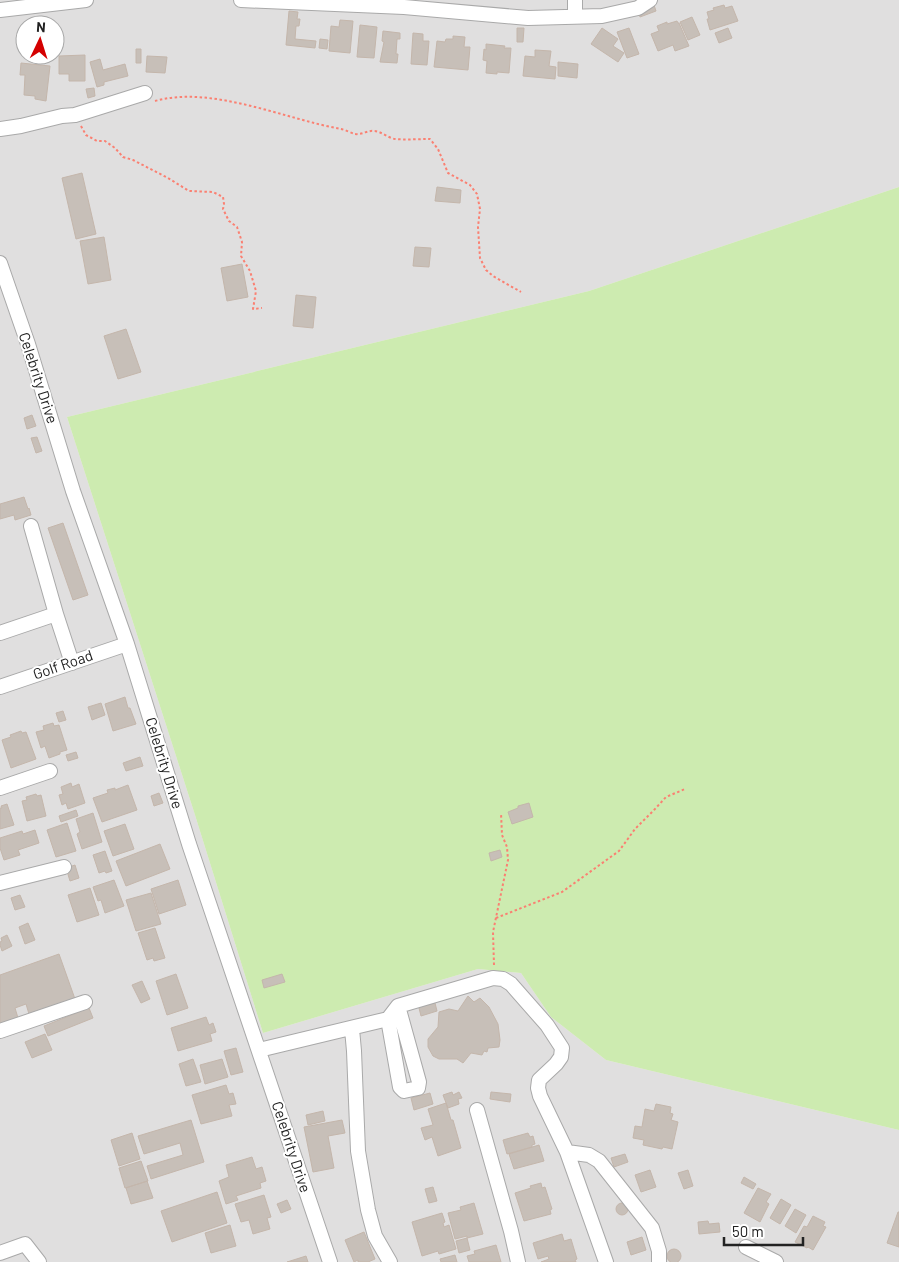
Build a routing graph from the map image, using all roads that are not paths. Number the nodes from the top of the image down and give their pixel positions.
1 (86, 0) edge
2 (241, 0) edge
3 (575, 0) edge
4 (650, 0) edge
5 (0, 10) edge
6 (575, 16) junction
7 (150, 97) road end
8 (0, 129) edge
9 (0, 263) edge
10 (6, 303) edge
11 (31, 526) dead end
12 (56, 614) junction
13 (0, 633) edge
14 (127, 644) junction
15 (72, 662) junction
16 (0, 687) edge
17 (50, 771) dead end
18 (0, 787) edge
19 (64, 866) dead end
20 (0, 882) edge
21 (85, 1002) dead end
22 (398, 1006) junction
23 (388, 1019) junction
24 (352, 1029) junction
25 (0, 1032) edge
26 (259, 1050) junction
27 (477, 1110) dead end
28 (567, 1152) junction
29 (746, 1247) dead end
30 (0, 1253) edge
31 (39, 1262) edge
32 (330, 1262) edge
33 (390, 1262) edge
34 (518, 1262) edge
35 (606, 1262) edge
36 (659, 1262) edge
37 (776, 1262) edge

1 - 5 street
2 - 6 street
3 - 6 street
4 - 6 street
7 - 8 street
9 - 10 street, Celebrity Drive
10 - 14 street, Celebrity Drive
11 - 12 street
12 - 13 street
12 - 15 street
14 - 15 street, Golf Road
14 - 26 street, Celebrity Drive
15 - 16 street, Golf Road
17 - 18 street
19 - 20 street
21 - 25 street
22 - 23 street
22 - 23 street
22 - 28 street
23 - 24 street
24 - 26 street
24 - 33 street
26 - 32 street, Celebrity Drive
27 - 34 street
28 - 35 street
28 - 36 street
29 - 37 street
30 - 31 street

